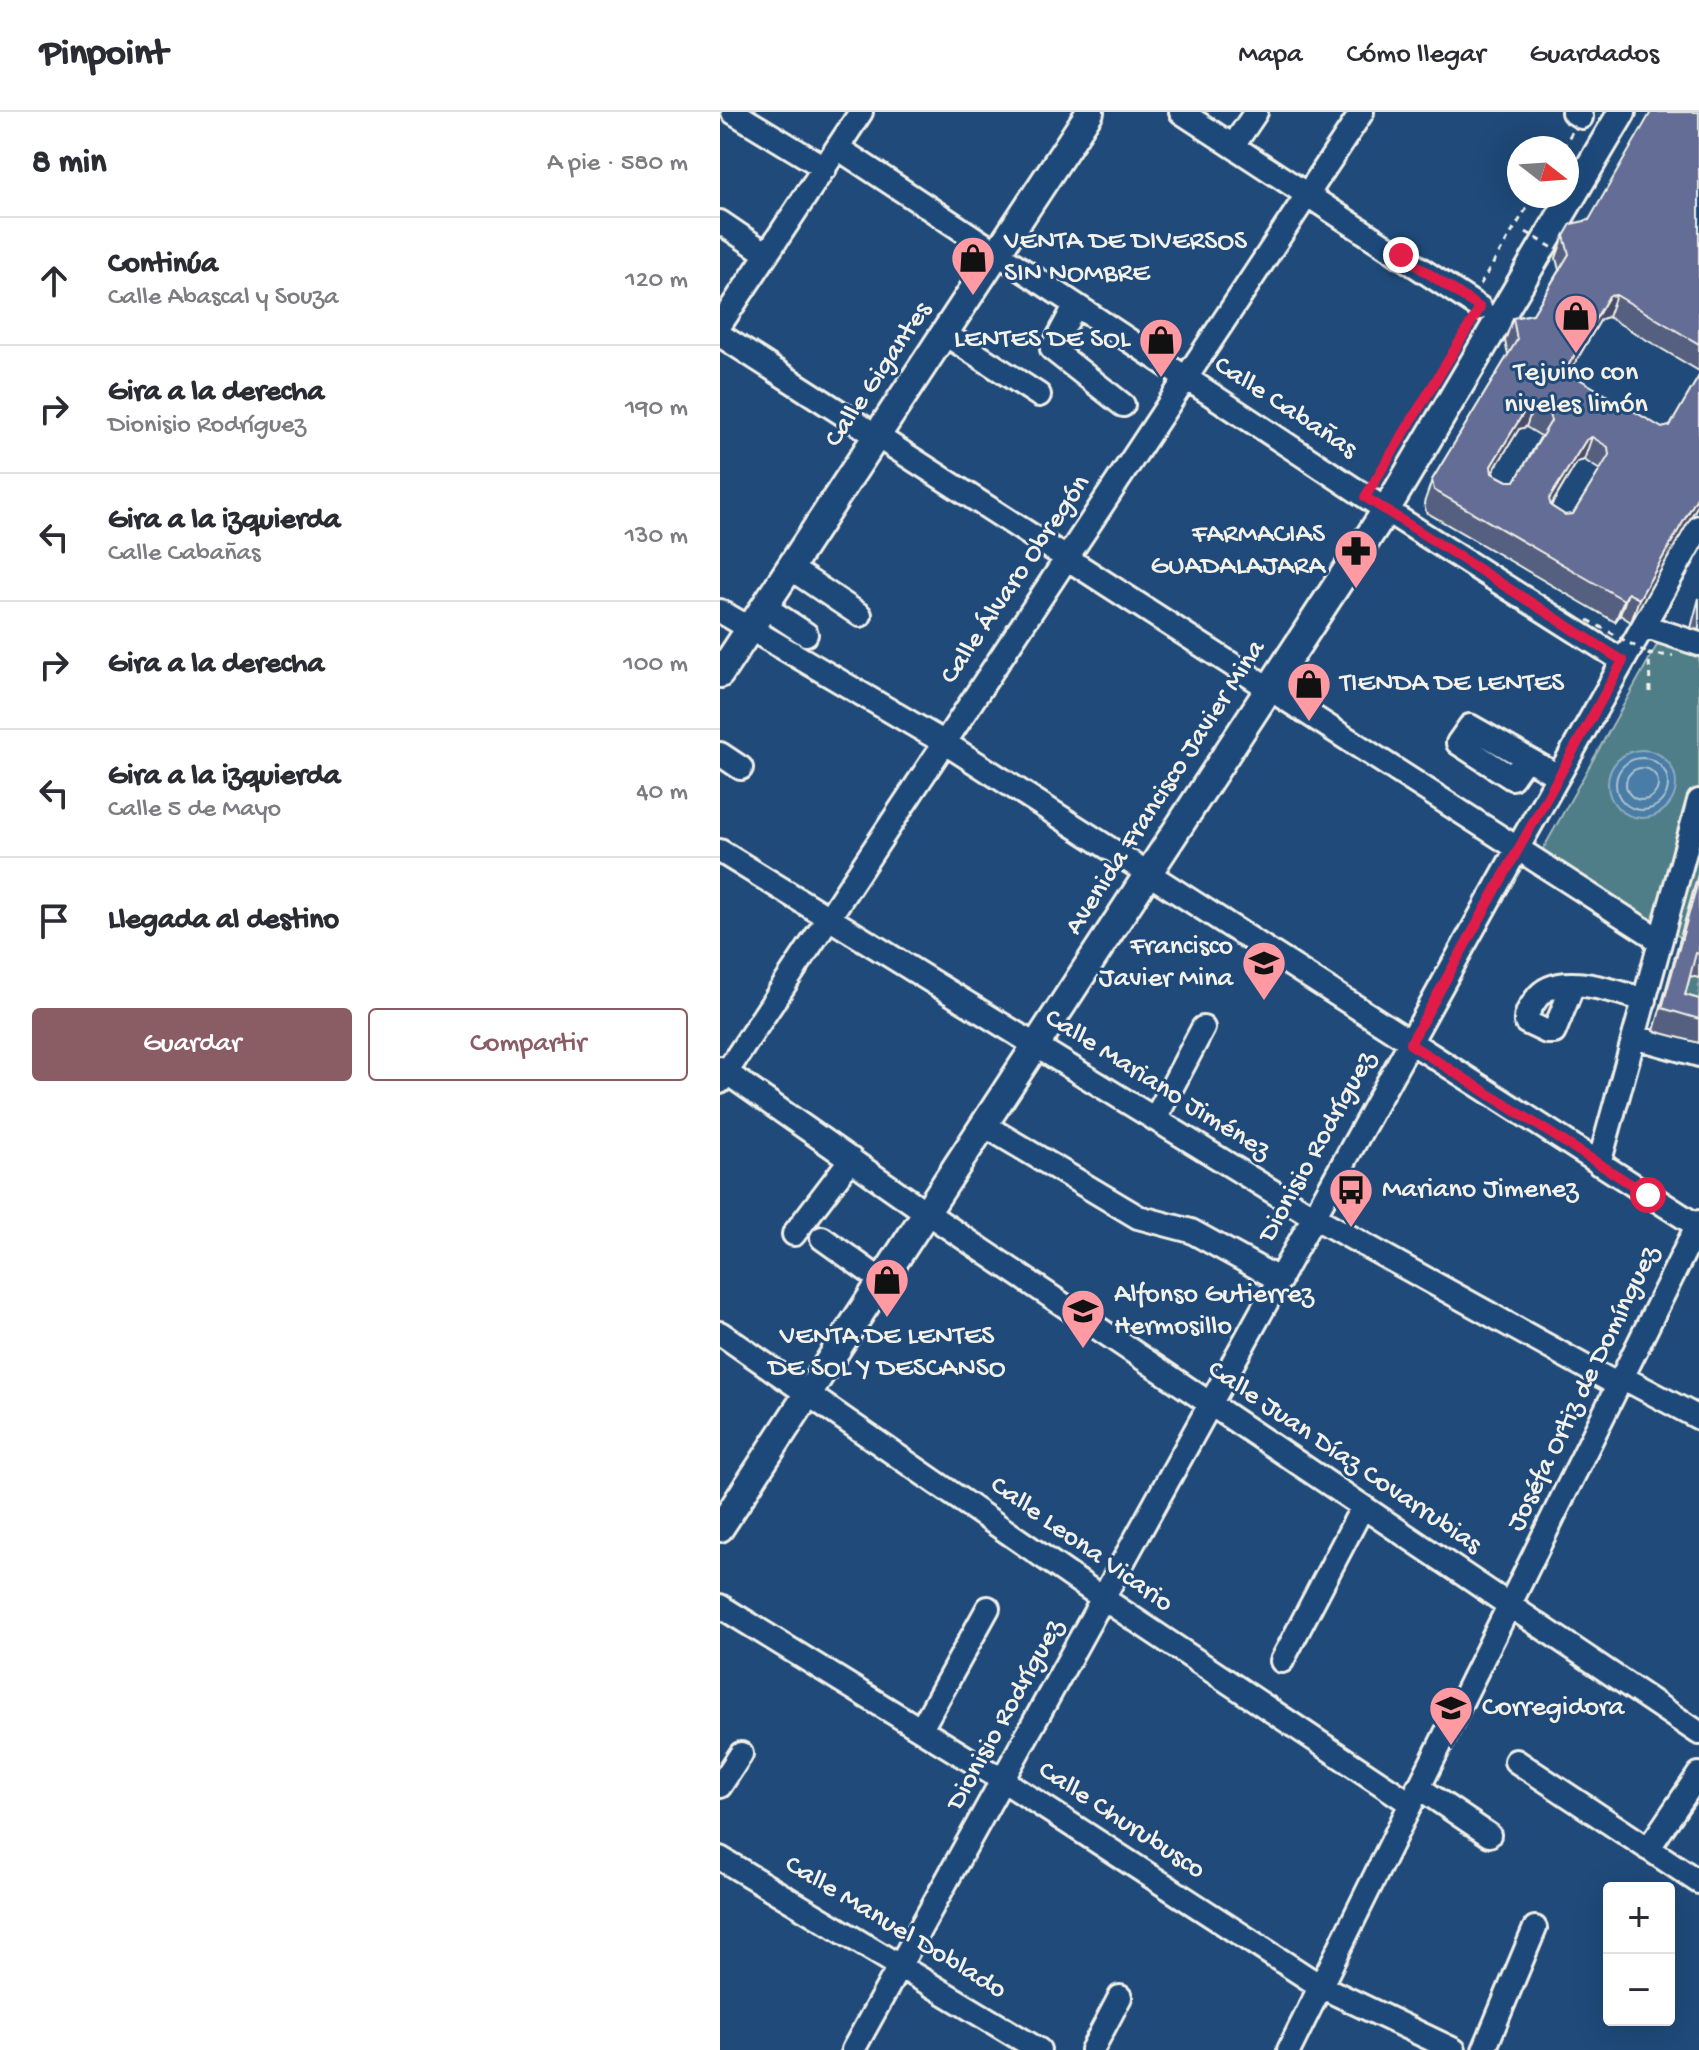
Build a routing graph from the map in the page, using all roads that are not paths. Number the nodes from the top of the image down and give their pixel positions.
1 (733, 112) edge
2 (861, 112) edge
3 (1090, 112) edge
4 (1181, 112) edge
5 (1256, 112) edge
6 (1362, 112) edge
7 (1622, 112) edge
8 (1233, 146) junction
9 (838, 148) junction
10 (825, 168) junction
11 (1308, 194) junction
12 (720, 222) edge
13 (767, 254) junction
14 (997, 254) junction
15 (1475, 304) road end
16 (1075, 306) junction
17 (720, 325) edge
18 (945, 334) junction
19 (720, 335) edge
20 (1186, 379) junction
21 (1039, 395) dead end
22 (1123, 405) dead end
23 (876, 436) junction
24 (1376, 504) junction
25 (1699, 514) edge
26 (1697, 536) edge
27 (1066, 559) junction
28 (1679, 563) junction
29 (790, 568) junction
30 (765, 607) junction
31 (720, 611) edge
32 (860, 615) dead end
33 (1644, 626) junction
34 (750, 630) junction
35 (806, 634) dead end
36 (1699, 644) edge
37 (1623, 661) junction
38 (720, 674) edge
39 (1270, 690) junction
40 (945, 743) junction
41 (720, 754) edge
42 (1526, 758) dead end
43 (741, 768) dead end
44 (1558, 776) junction
45 (1699, 801) edge
46 (720, 851) edge
47 (1516, 851) junction
48 (1149, 874) junction
49 (828, 918) junction
50 (1658, 943) junction
51 (1573, 985) dead end
52 (1645, 1000) junction
53 (1203, 1028) dead end
54 (1635, 1037) junction
55 (1410, 1044) junction
56 (1036, 1046) junction
57 (1699, 1055) edge
58 (722, 1074) edge
59 (1155, 1119) junction
60 (984, 1125) junction
61 (851, 1159) junction
62 (1599, 1164) junction
63 (927, 1213) junction
64 (1314, 1217) junction
65 (1698, 1225) edge
66 (794, 1234) dead end
67 (822, 1238) dead end
68 (1280, 1280) junction
69 (882, 1281) junction
70 (720, 1333) edge
71 (1621, 1381) junction
72 (809, 1392) junction
73 (1211, 1404) junction
74 (1699, 1418) edge
75 (1362, 1508) junction
76 (720, 1528) edge
77 (1104, 1599) junction
78 (720, 1606) edge
79 (1510, 1606) junction
80 (988, 1608) dead end
81 (1282, 1661) dead end
82 (921, 1729) junction
83 (1699, 1733) edge
84 (741, 1754) dead end
85 (1516, 1761) dead end
86 (1699, 1774) edge
87 (1004, 1781) junction
88 (720, 1786) edge
89 (1414, 1795) junction
90 (1489, 1835) dead end
91 (1648, 1849) junction
92 (720, 1858) edge
93 (1699, 1882) edge
94 (1535, 1928) dead end
95 (900, 1966) junction
96 (1320, 1986) junction
97 (1120, 1997) dead end
98 (853, 2050) edge
99 (1039, 2050) edge
100 (1092, 2050) edge
101 (1289, 2050) edge
102 (1454, 2050) edge
103 (1484, 2050) edge

1 - 10 street
2 - 9 street
3 - 14 main road, Calle Gigantes
4 - 8 street
5 - 8 street
6 - 11 street, Calle Álvaro Obregón
7 - 24 main road, Avenida Francisco Javier Mina
8 - 11 street
9 - 10 street
9 - 14 street, Calle Cabañas
10 - 13 street
11 - 15 street
11 - 20 street, Calle Álvaro Obregón
12 - 13 street
13 - 17 street
14 - 16 street, Calle Cabañas
14 - 18 main road, Calle Gigantes
16 - 20 street, Calle Cabañas
16 - 22 street
18 - 21 street
18 - 23 main road, Calle Gigantes
19 - 23 street
20 - 24 street, Calle Cabañas
20 - 27 street, Calle Álvaro Obregón
23 - 27 street
23 - 29 main road, Calle Gigantes
24 - 37 street, Calle Cabañas
24 - 39 main road, Avenida Francisco Javier Mina
25 - 28 street
26 - 28 street, Dionisio Rodríguez
27 - 39 street
27 - 40 street, Calle Álvaro Obregón
28 - 33 street, Dionisio Rodríguez
29 - 30 main road, Calle Gigantes
29 - 32 street
30 - 34 main road, Calle Gigantes
30 - 35 street
31 - 34 street
33 - 36 street
33 - 37 street, Dionisio Rodríguez
34 - 38 main road, Calle Gigantes
34 - 40 street
37 - 44 street, Dionisio Rodríguez
39 - 47 street
39 - 48 main road, Avenida Francisco Javier Mina
40 - 48 street
40 - 49 street, Calle Álvaro Obregón
41 - 43 street
42 - 44 street
44 - 47 street, Dionisio Rodríguez
45 - 50 street
46 - 49 street, Calle Mariano Jiménez
47 - 50 street
47 - 55 street, Dionisio Rodríguez
48 - 55 street
48 - 56 main road, Avenida Francisco Javier Mina
49 - 56 street, Calle Mariano Jiménez
49 - 58 street, Calle Álvaro Obregón
50 - 52 street
51 - 52 street
52 - 54 street
53 - 59 street
54 - 57 street
54 - 62 street
55 - 62 street
55 - 64 street, Dionisio Rodríguez
56 - 59 street, Calle Mariano Jiménez
56 - 60 main road, Avenida Francisco Javier Mina
58 - 61 street, Calle Juan Díaz Covarrubias
59 - 64 street, Calle Mariano Jiménez
60 - 63 main road, Avenida Francisco Javier Mina
60 - 68 street
61 - 63 street, Calle Juan Díaz Covarrubias
61 - 66 street
62 - 65 street
63 - 69 main road, Avenida Francisco Javier Mina
63 - 73 street, Calle Juan Díaz Covarrubias
64 - 68 street, Dionisio Rodríguez
64 - 71 street, Calle Mariano Jiménez
65 - 71 street, Joséfa Ortiz de Domínguez
67 - 69 street
68 - 73 street, Dionisio Rodríguez
69 - 72 main road, Avenida Francisco Javier Mina
70 - 72 street, Calle Leona Vicario
71 - 74 street, Calle Mariano Jiménez
71 - 79 street, Joséfa Ortiz de Domínguez
72 - 76 main road, Avenida Francisco Javier Mina
72 - 77 street, Calle Leona Vicario
73 - 75 street, Calle Juan Díaz Covarrubias
73 - 77 street, Dionisio Rodríguez
75 - 79 street, Calle Juan Díaz Covarrubias
75 - 81 street
77 - 87 street, Dionisio Rodríguez
77 - 89 street, Calle Leona Vicario
78 - 82 street, Calle Churubusco
79 - 83 street, Calle Juan Díaz Covarrubias
79 - 89 street, Joséfa Ortiz de Domínguez
80 - 82 street
82 - 87 street, Calle Churubusco
84 - 88 street
85 - 91 street
86 - 91 street
87 - 95 street, Dionisio Rodríguez
87 - 96 street, Calle Churubusco
89 - 90 street, Calle Leona Vicario
89 - 96 street, Joséfa Ortiz de Domínguez
91 - 93 street
92 - 95 street, Calle Manuel Doblado
94 - 103 street
95 - 98 street, Dionisio Rodríguez
95 - 99 street, Calle Manuel Doblado
96 - 101 street, Joséfa Ortiz de Domínguez
96 - 102 street, Calle Churubusco
97 - 100 street

